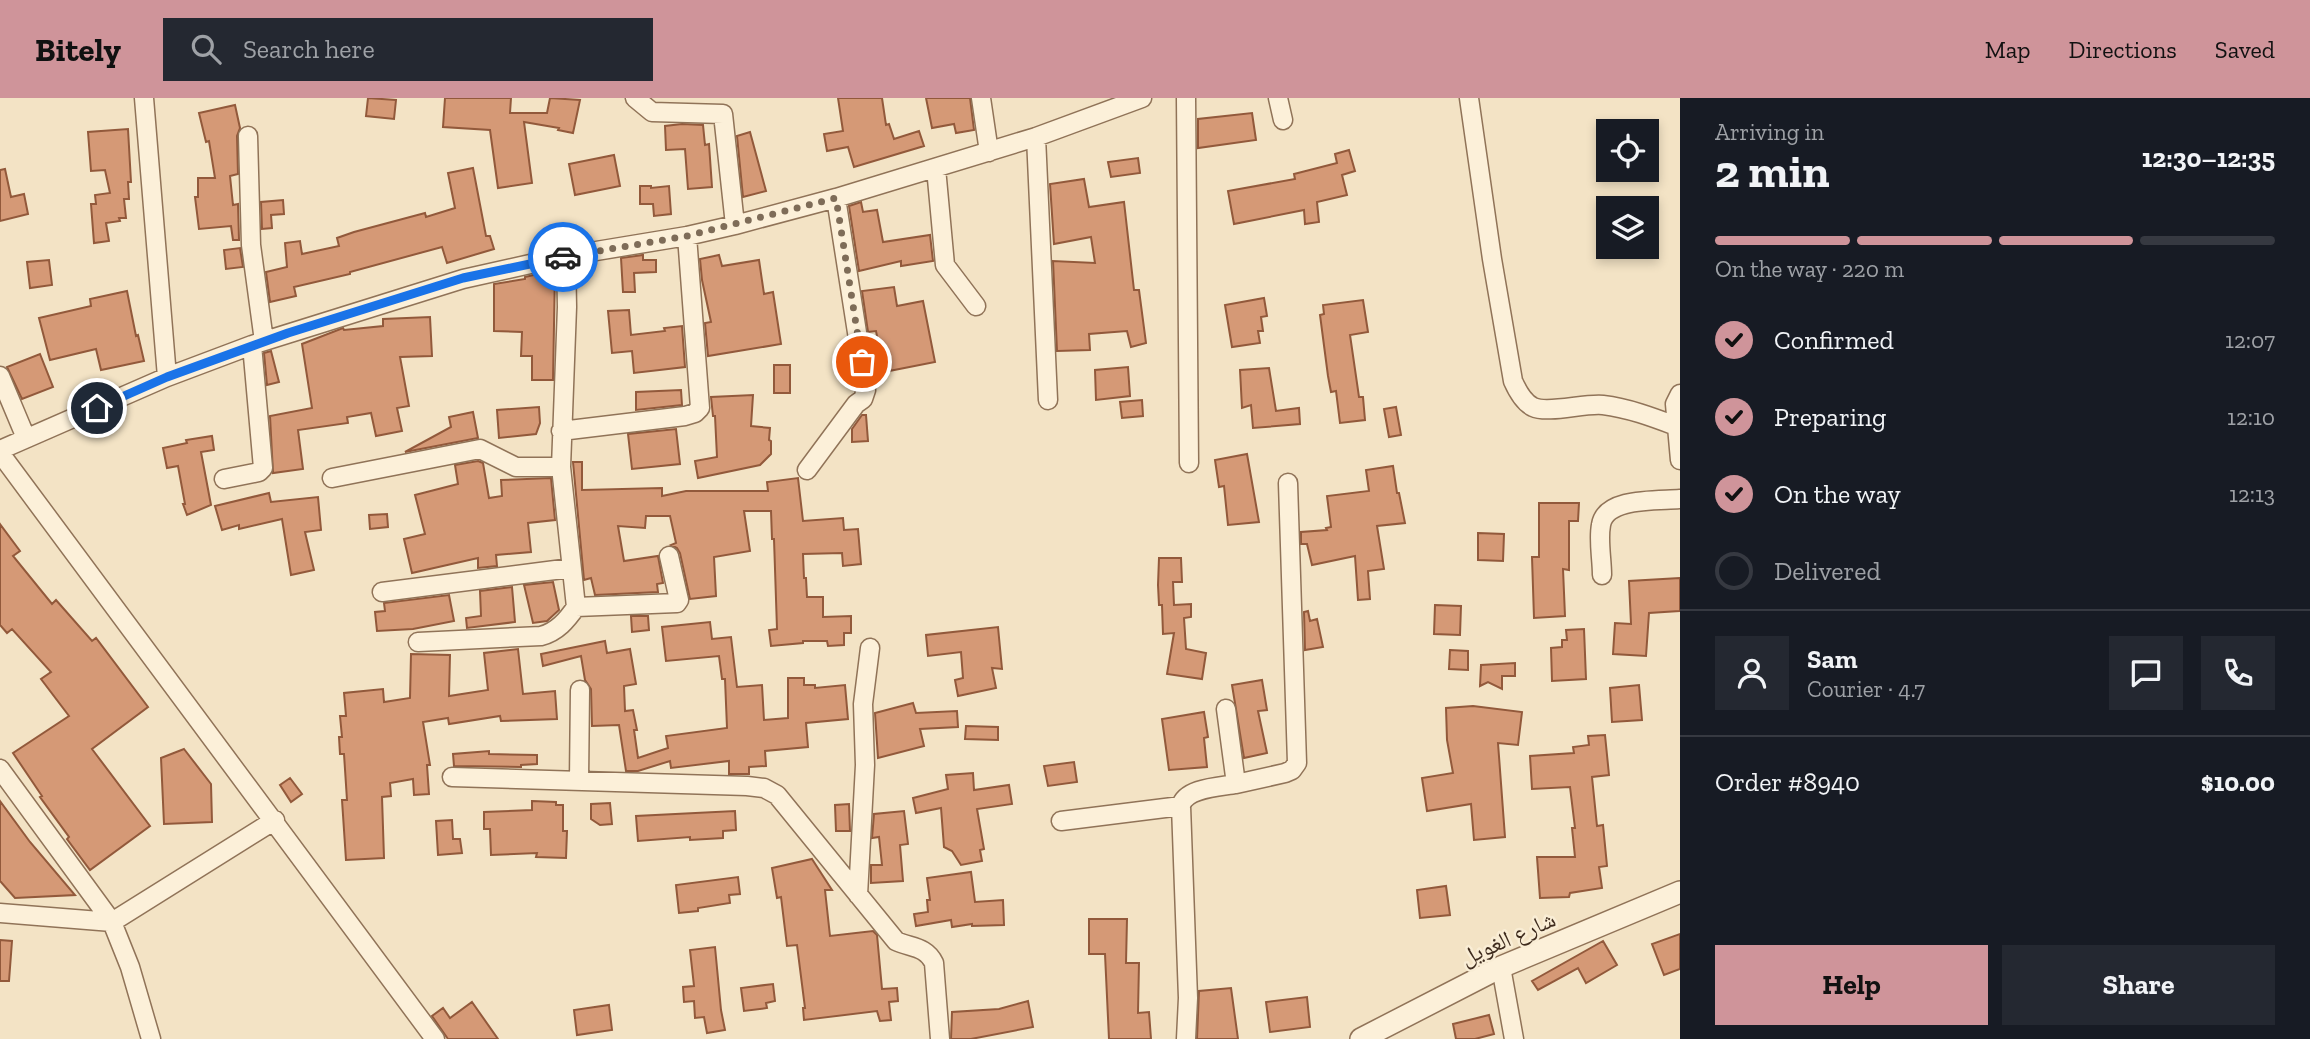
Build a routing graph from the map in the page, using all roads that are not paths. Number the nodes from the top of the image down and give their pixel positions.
1 (145, 98) edge
2 (981, 98) edge
3 (1142, 98) edge
4 (1186, 98) edge
5 (1278, 98) edge
6 (1469, 98) edge
7 (637, 99) edge
8 (1117, 103) edge
9 (723, 106) edge
10 (1283, 120) dead end
11 (247, 136) dead end
12 (1036, 137) junction
13 (989, 152) junction
14 (936, 168) junction
15 (836, 198) junction
16 (735, 225) junction
17 (687, 236) junction
18 (566, 256) junction
19 (976, 306) dead end
20 (258, 343) junction
21 (0, 376) edge
22 (167, 377) junction
23 (1680, 394) edge
24 (1048, 400) dead end
25 (1676, 426) junction
26 (561, 431) junction
27 (26, 439) junction
28 (0, 452) edge
29 (1680, 460) edge
30 (1189, 463) dead end
31 (561, 467) junction
32 (807, 470) dead end
33 (332, 478) dead end
34 (224, 479) dead end
35 (1288, 483) dead end
36 (1680, 499) edge
37 (669, 556) dead end
38 (571, 568) junction
39 (1602, 575) dead end
40 (382, 592) dead end
41 (576, 607) junction
42 (418, 642) dead end
43 (870, 649) dead end
44 (580, 690) dead end
45 (1226, 709) dead end
46 (0, 769) edge
47 (452, 777) dead end
48 (579, 781) junction
49 (1236, 783) junction
50 (1181, 806) junction
51 (275, 820) junction
52 (1061, 821) dead end
53 (1680, 892) edge
54 (858, 895) junction
55 (0, 913) edge
56 (112, 922) junction
57 (1502, 967) junction
58 (150, 1039) edge
59 (435, 1039) edge
60 (940, 1039) edge
61 (1186, 1039) edge
62 (1361, 1039) edge
63 (1514, 1039) edge

1 - 22 street
2 - 13 street
3 - 8 street
4 - 30 street
5 - 10 street
6 - 25 street
7 - 9 street
8 - 12 street
9 - 16 street
11 - 20 street
12 - 13 street
12 - 24 street
13 - 14 street
14 - 15 street
14 - 19 street
15 - 16 street
15 - 32 street
16 - 17 street
17 - 18 street
17 - 26 street
18 - 20 street
18 - 26 street
20 - 22 street
20 - 34 street
21 - 27 street
22 - 27 street
23 - 25 street
25 - 29 street
26 - 31 street
27 - 28 street
28 - 51 street
31 - 33 street
31 - 38 street
35 - 49 street
36 - 39 street
37 - 41 street
38 - 40 street
38 - 41 street
41 - 42 street
43 - 54 street
44 - 48 street
45 - 49 street
46 - 56 street
47 - 48 street
48 - 54 street
49 - 50 street
50 - 52 street
50 - 61 street
51 - 56 street
51 - 59 street
53 - 57 street, شارع الغويل
54 - 60 street
55 - 56 street
56 - 58 street
57 - 62 street, شارع الغويل
57 - 63 street

